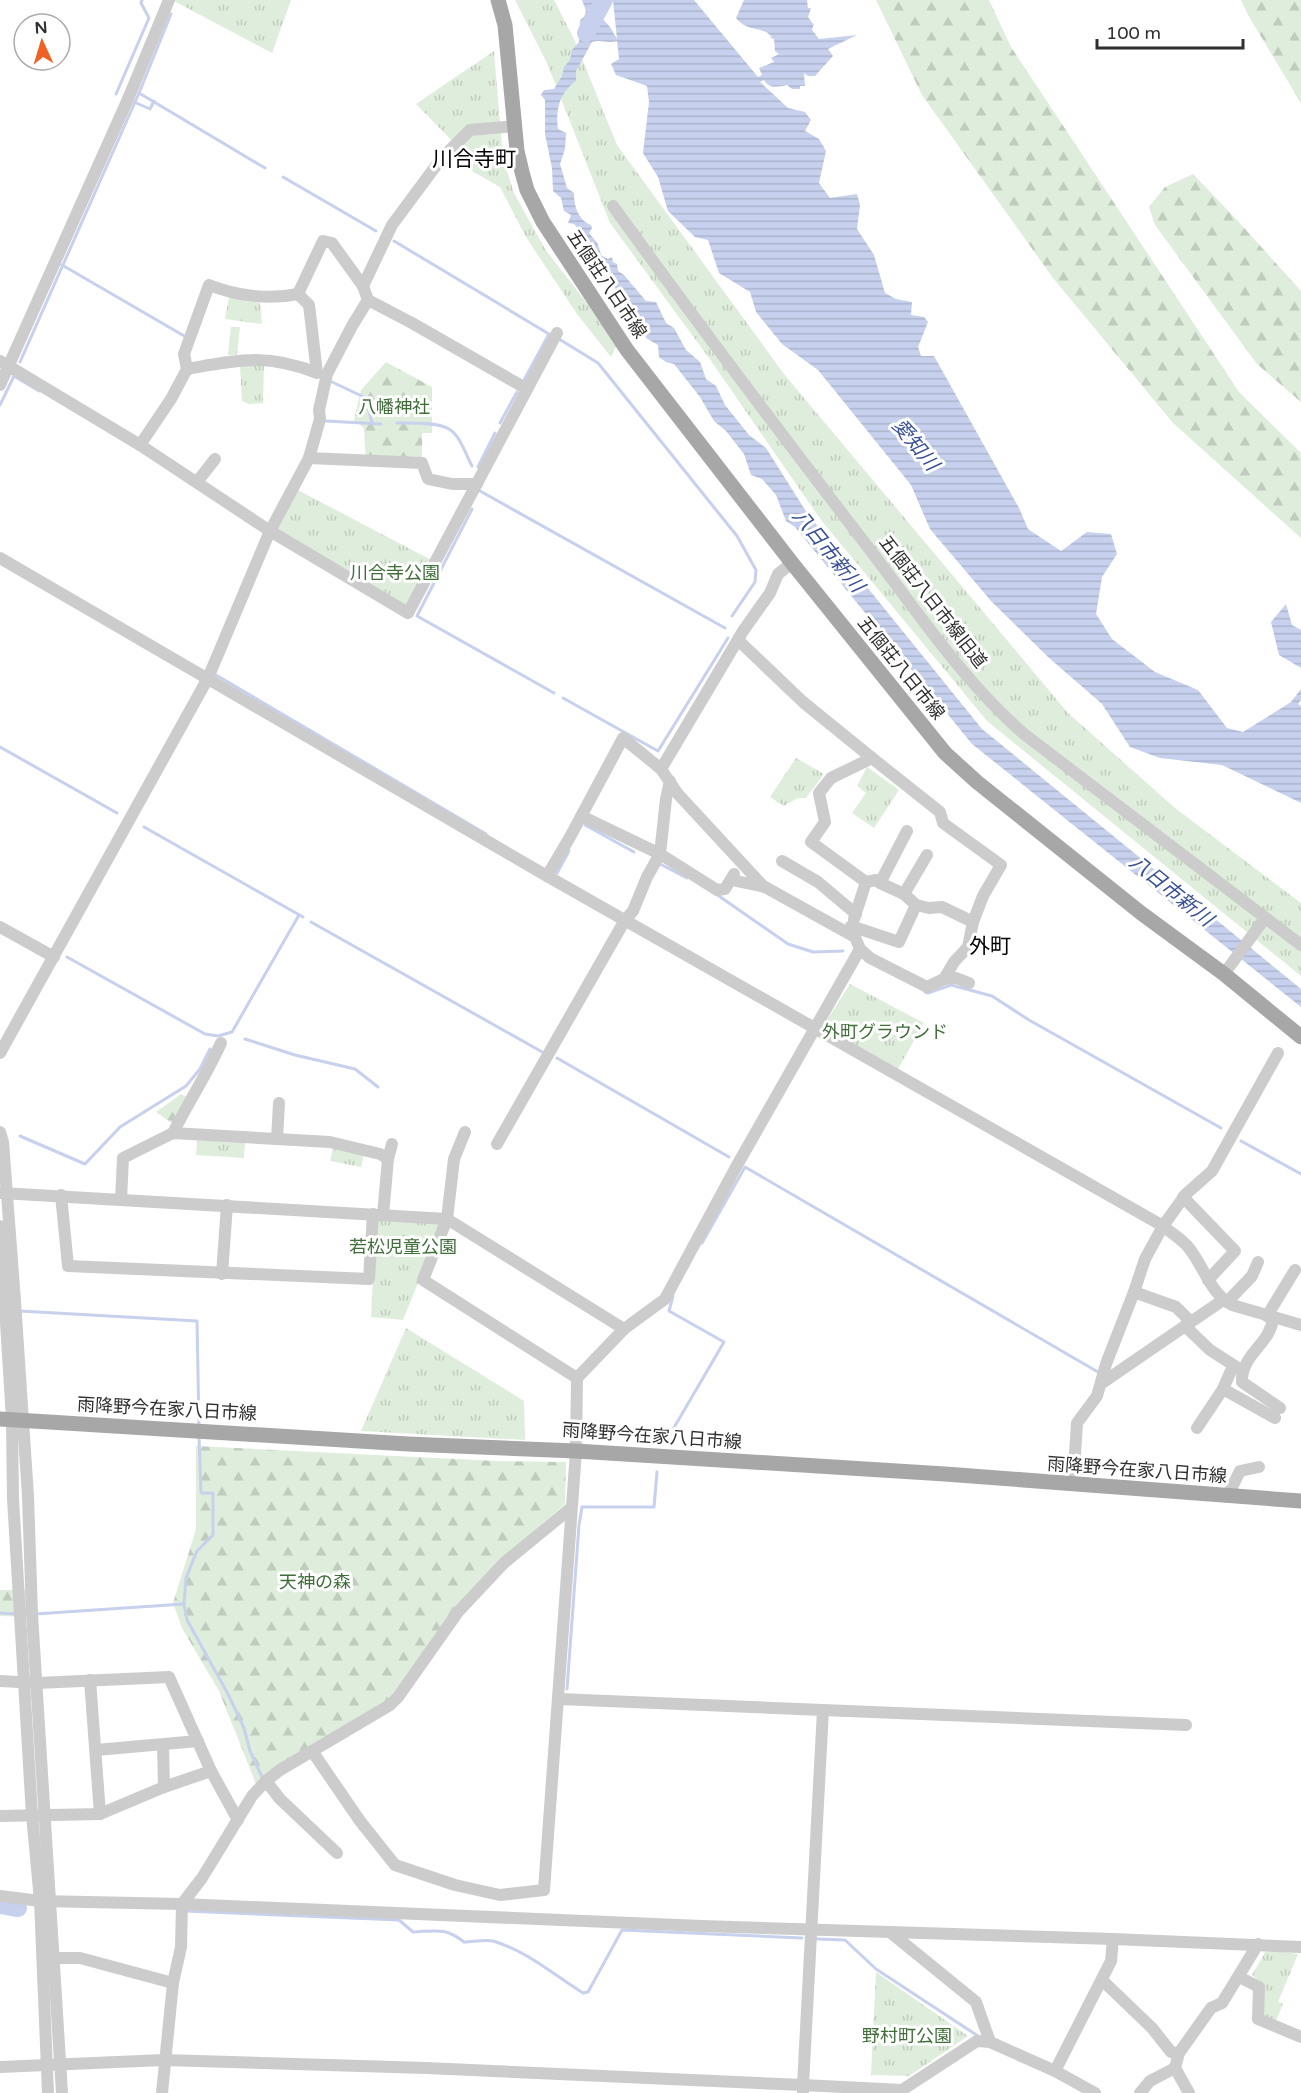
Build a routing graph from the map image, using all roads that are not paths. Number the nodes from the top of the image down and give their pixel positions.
1 (169, 0) edge
2 (498, 0) edge
3 (515, 126) junction
4 (613, 206) dead end
5 (363, 286) junction
6 (298, 294) junction
7 (368, 300) junction
8 (557, 333) dead end
9 (4, 363) edge
10 (187, 369) junction
11 (322, 373) junction
12 (0, 385) edge
13 (527, 389) junction
14 (140, 445) junction
15 (309, 458) junction
16 (215, 459) dead end
17 (197, 482) junction
18 (477, 484) junction
19 (270, 531) junction
20 (0, 558) edge
21 (792, 563) junction
22 (738, 640) junction
23 (208, 678) junction
24 (872, 758) junction
25 (661, 769) junction
26 (670, 781) junction
27 (581, 816) junction
28 (906, 831) dead end
29 (660, 854) junction
30 (927, 855) dead end
31 (782, 861) dead end
32 (739, 862) junction
33 (547, 876) junction
34 (732, 880) junction
35 (866, 882) junction
36 (880, 883) junction
37 (765, 887) junction
38 (904, 894) junction
39 (916, 905) junction
40 (625, 920) junction
41 (973, 922) junction
42 (1261, 922) junction
43 (854, 926) junction
44 (0, 927) edge
45 (1301, 945) edge
46 (860, 949) junction
47 (54, 957) junction
48 (1226, 971) junction
49 (944, 979) junction
50 (969, 983) dead end
51 (815, 1027) junction
52 (1301, 1037) edge
53 (221, 1043) dead end
54 (0, 1053) edge
55 (1278, 1053) dead end
56 (279, 1103) dead end
57 (0, 1132) edge
58 (465, 1132) dead end
59 (173, 1133) junction
60 (277, 1139) junction
61 (392, 1144) dead end
62 (497, 1144) dead end
63 (388, 1159) junction
64 (4, 1193) edge
65 (61, 1195) junction
66 (1183, 1197) junction
67 (121, 1200) junction
68 (227, 1205) junction
69 (378, 1214) junction
70 (447, 1219) junction
71 (0, 1226) edge
72 (1163, 1226) junction
73 (1258, 1262) dead end
74 (1295, 1270) dead end
75 (222, 1274) junction
76 (1208, 1280) junction
77 (1134, 1292) junction
78 (1225, 1301) junction
79 (1270, 1317) junction
80 (1188, 1324) junction
81 (1301, 1325) edge
82 (624, 1329) junction
83 (1237, 1367) junction
84 (577, 1378) junction
85 (1102, 1383) junction
86 (1223, 1389) junction
87 (12, 1420) edge
88 (1197, 1428) dead end
89 (576, 1451) junction
90 (1259, 1467) dead end
91 (1073, 1485) junction
92 (1227, 1497) junction
93 (1301, 1502) edge
94 (571, 1508) junction
95 (90, 1680) junction
96 (0, 1681) edge
97 (24, 1682) junction
98 (37, 1683) junction
99 (558, 1699) junction
100 (823, 1710) junction
101 (1186, 1725) dead end
102 (198, 1741) junction
103 (163, 1746) junction
104 (96, 1750) junction
105 (312, 1751) junction
106 (211, 1771) junction
107 (266, 1781) junction
108 (165, 1787) junction
109 (100, 1814) junction
110 (38, 1815) junction
111 (0, 1816) edge
112 (238, 1820) junction
113 (337, 1853) dead end
114 (0, 1896) edge
115 (45, 1901) junction
116 (182, 1904) junction
117 (810, 1930) junction
118 (890, 1932) junction
119 (1113, 1939) junction
120 (1258, 1944) junction
121 (1301, 1947) edge
122 (54, 1958) junction
123 (1239, 1977) junction
124 (1102, 1980) junction
125 (173, 1983) junction
126 (1301, 2037) edge
127 (990, 2042) junction
128 (1179, 2053) junction
129 (164, 2060) junction
130 (61, 2063) junction
131 (46, 2064) junction
132 (0, 2067) edge
133 (1175, 2068) junction
134 (1055, 2071) junction
135 (803, 2089) edge
136 (904, 2092) edge
137 (48, 2093) edge
138 (62, 2093) edge
139 (162, 2093) edge
140 (1095, 2093) edge
141 (1140, 2093) edge
142 (1189, 2093) edge

1 - 9 street
2 - 3 main road, 五個荘八日市線
3 - 5 street
3 - 21 main road, 五個荘八日市線
4 - 42 street, 五個荘八日市線旧道
5 - 6 street
5 - 7 street
6 - 10 street
6 - 11 street
7 - 11 street
7 - 13 street
8 - 13 street
9 - 12 street
9 - 14 street
10 - 11 street
10 - 14 street
11 - 15 street
13 - 18 street
14 - 17 street
15 - 18 street
15 - 19 street
16 - 17 street
17 - 19 street
18 - 19 street
19 - 23 street
20 - 23 street
21 - 22 street
21 - 48 main road, 五個荘八日市線
22 - 24 street
22 - 25 street
23 - 33 street
23 - 47 street
24 - 35 street
24 - 41 street
25 - 26 street
25 - 27 street
26 - 29 street
26 - 32 street
27 - 29 street
27 - 33 street
28 - 36 street
29 - 34 street
29 - 40 street
30 - 38 street
31 - 43 street
32 - 34 street
32 - 37 street
33 - 40 street
34 - 37 street
35 - 36 street
35 - 43 street
36 - 38 street
37 - 43 street
38 - 39 street
39 - 41 street
39 - 43 street
40 - 51 street
40 - 62 street
41 - 49 street
42 - 45 street, 五個荘八日市線旧道
42 - 48 street
43 - 46 street
44 - 47 street
46 - 49 street
46 - 51 street
47 - 54 street
48 - 52 main road, 五個荘八日市線
49 - 50 street
51 - 72 street
51 - 82 street
53 - 59 street
55 - 66 street
56 - 60 street
57 - 64 street
58 - 70 street
59 - 60 street
59 - 67 street
60 - 63 street
61 - 63 street
63 - 69 street
64 - 65 street
64 - 87 street
65 - 67 street
65 - 75 street
66 - 72 street
66 - 76 street
67 - 68 street
68 - 69 street
68 - 75 street
69 - 70 street
69 - 75 street
70 - 82 street
70 - 84 street
71 - 87 street
72 - 76 street
72 - 77 street
73 - 78 street
74 - 79 street
76 - 78 street
77 - 80 street
77 - 85 street
78 - 79 street
78 - 80 street
79 - 81 street
79 - 83 street
80 - 83 street
80 - 85 street
82 - 84 street
83 - 86 street
83 - 86 street
84 - 89 street
85 - 91 street
86 - 88 street
87 - 89 main road, 雨降野今在家八日市線
87 - 97 street
87 - 98 street
89 - 91 main road, 雨降野今在家八日市線
89 - 94 street
90 - 92 street
91 - 92 main road, 雨降野今在家八日市線
92 - 93 main road, 雨降野今在家八日市線
94 - 99 street
94 - 105 street
95 - 98 street
95 - 102 street
95 - 104 street
96 - 97 street
97 - 98 street
97 - 110 street
98 - 110 street
99 - 100 street
99 - 105 street
100 - 101 street
100 - 117 street
102 - 103 street
102 - 106 street
103 - 104 street
103 - 108 street
104 - 109 street
105 - 107 street
106 - 108 street
106 - 112 street
107 - 112 street
107 - 113 street
108 - 109 street
109 - 110 street
110 - 111 street
110 - 115 street
112 - 116 street
114 - 115 street
115 - 116 street
115 - 122 street
115 - 131 street
116 - 117 street
116 - 125 street
117 - 118 street
117 - 135 street
118 - 119 street
118 - 127 street
119 - 120 street
119 - 124 street
120 - 121 street
120 - 123 street
122 - 125 street
122 - 130 street
123 - 126 street
123 - 128 street
124 - 128 street
124 - 134 street
125 - 129 street
127 - 134 street
127 - 136 street
128 - 133 street
129 - 130 street
129 - 135 street
129 - 139 street
130 - 131 street
130 - 138 street
131 - 132 street
131 - 137 street
133 - 141 street
133 - 142 street
134 - 140 street
135 - 136 street

